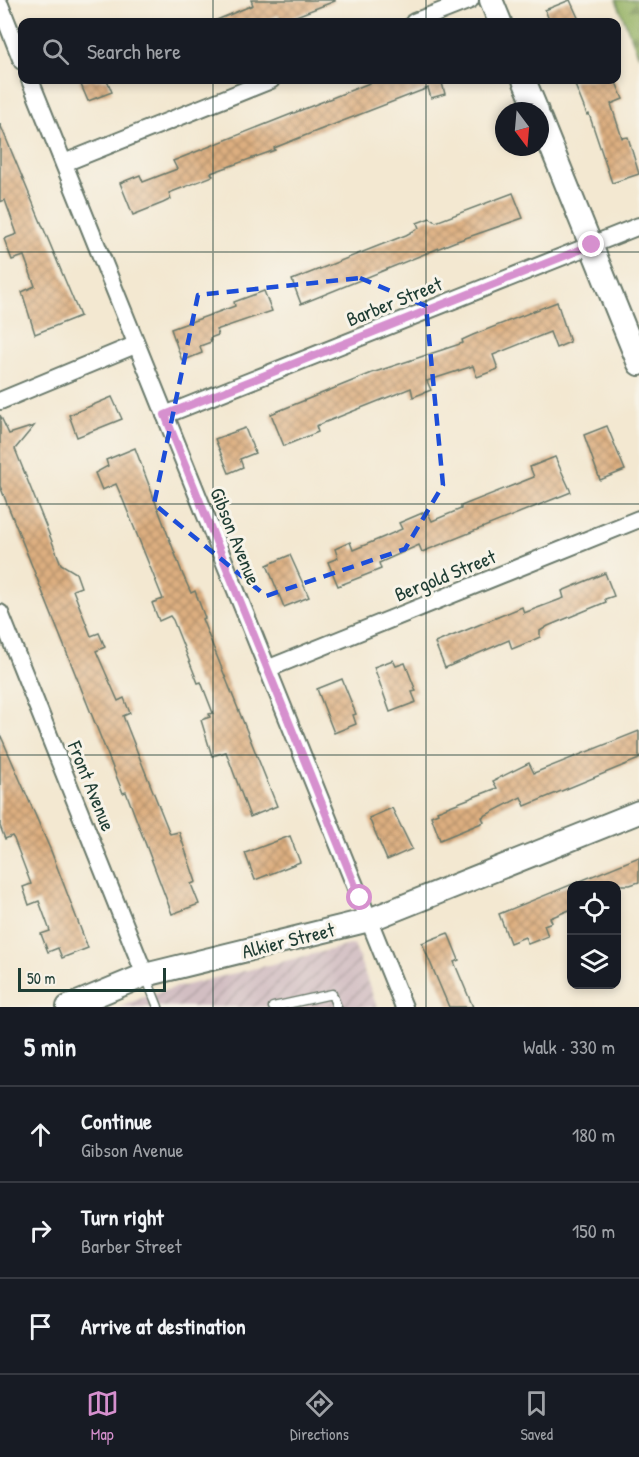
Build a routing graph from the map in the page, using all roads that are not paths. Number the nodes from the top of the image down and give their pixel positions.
1 (470, 0) edge
2 (491, 0) edge
3 (0, 5) edge
4 (424, 18) edge
5 (498, 18) edge
6 (18, 51) edge
7 (32, 84) edge
8 (261, 84) edge
9 (526, 84) edge
10 (533, 102) edge
11 (549, 141) edge
12 (64, 163) junction
13 (639, 226) edge
14 (592, 245) junction
15 (135, 345) junction
16 (639, 364) edge
17 (0, 401) edge
18 (165, 415) junction
19 (639, 519) edge
20 (0, 613) edge
21 (267, 669) junction
22 (639, 812) edge
23 (369, 920) junction
24 (145, 975) junction
25 (68, 1007) edge
26 (158, 1007) edge
27 (273, 1007) edge
28 (337, 1007) edge
29 (404, 1007) edge

1 - 4 street
2 - 5 street
3 - 6 street
7 - 12 street, Gibson Avenue
8 - 12 street
9 - 10 street
11 - 14 street
12 - 15 street, Gibson Avenue
13 - 14 street, Barber Street
14 - 16 street
14 - 18 street, Barber Street
15 - 17 street
15 - 18 street, Gibson Avenue
18 - 21 street, Gibson Avenue
19 - 21 street, Bergold Street
20 - 24 street, Front Avenue
21 - 23 street, Gibson Avenue
22 - 23 street, Alkier Street
23 - 24 street, Alkier Street
23 - 29 street, Gibson Avenue
24 - 25 street, Alkier Street
24 - 26 lane
27 - 28 lane

